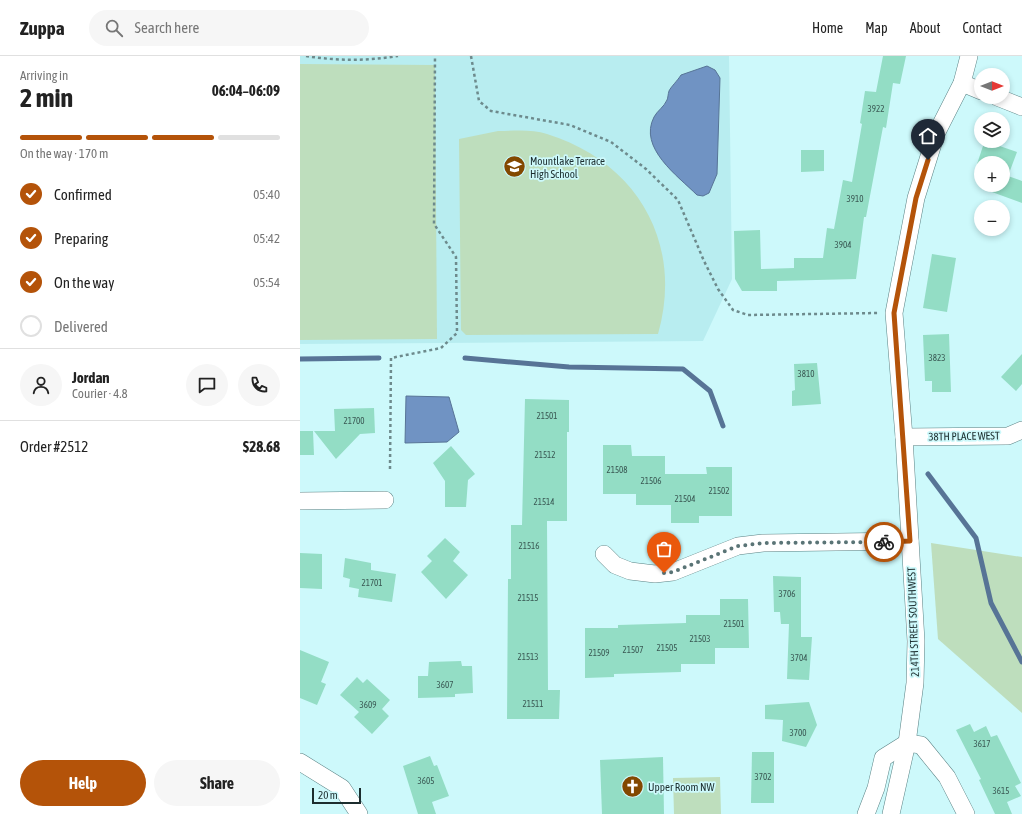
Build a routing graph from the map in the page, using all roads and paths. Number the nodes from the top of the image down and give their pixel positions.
1 (306, 56) edge
2 (398, 56) edge
3 (435, 56) edge
4 (472, 56) edge
5 (969, 56) edge
6 (962, 83) junction
7 (974, 88) edge
8 (1010, 102) edge
9 (1022, 107) edge
10 (894, 313) junction
11 (1022, 430) edge
12 (904, 437) junction
13 (390, 469) dead end
14 (385, 500) dead end
15 (300, 501) edge
16 (910, 541) junction
17 (604, 554) dead end
18 (906, 743) junction
19 (300, 762) edge
20 (359, 814) edge
21 (866, 814) edge
22 (891, 814) edge
23 (966, 814) edge

1 - 2 path
3 - 13 path
4 - 10 path
5 - 6 street, 214TH STREET SOUTHWEST
6 - 7 street
6 - 10 street, 214TH STREET SOUTHWEST
8 - 9 street
10 - 12 street, 214TH STREET SOUTHWEST
11 - 12 street, 38TH PLACE WEST
12 - 16 street, 214TH STREET SOUTHWEST
14 - 15 street
16 - 17 street
16 - 18 street, 214TH STREET SOUTHWEST
18 - 21 street
18 - 22 street, 214TH STREET SOUTHWEST
18 - 23 street
19 - 20 street

